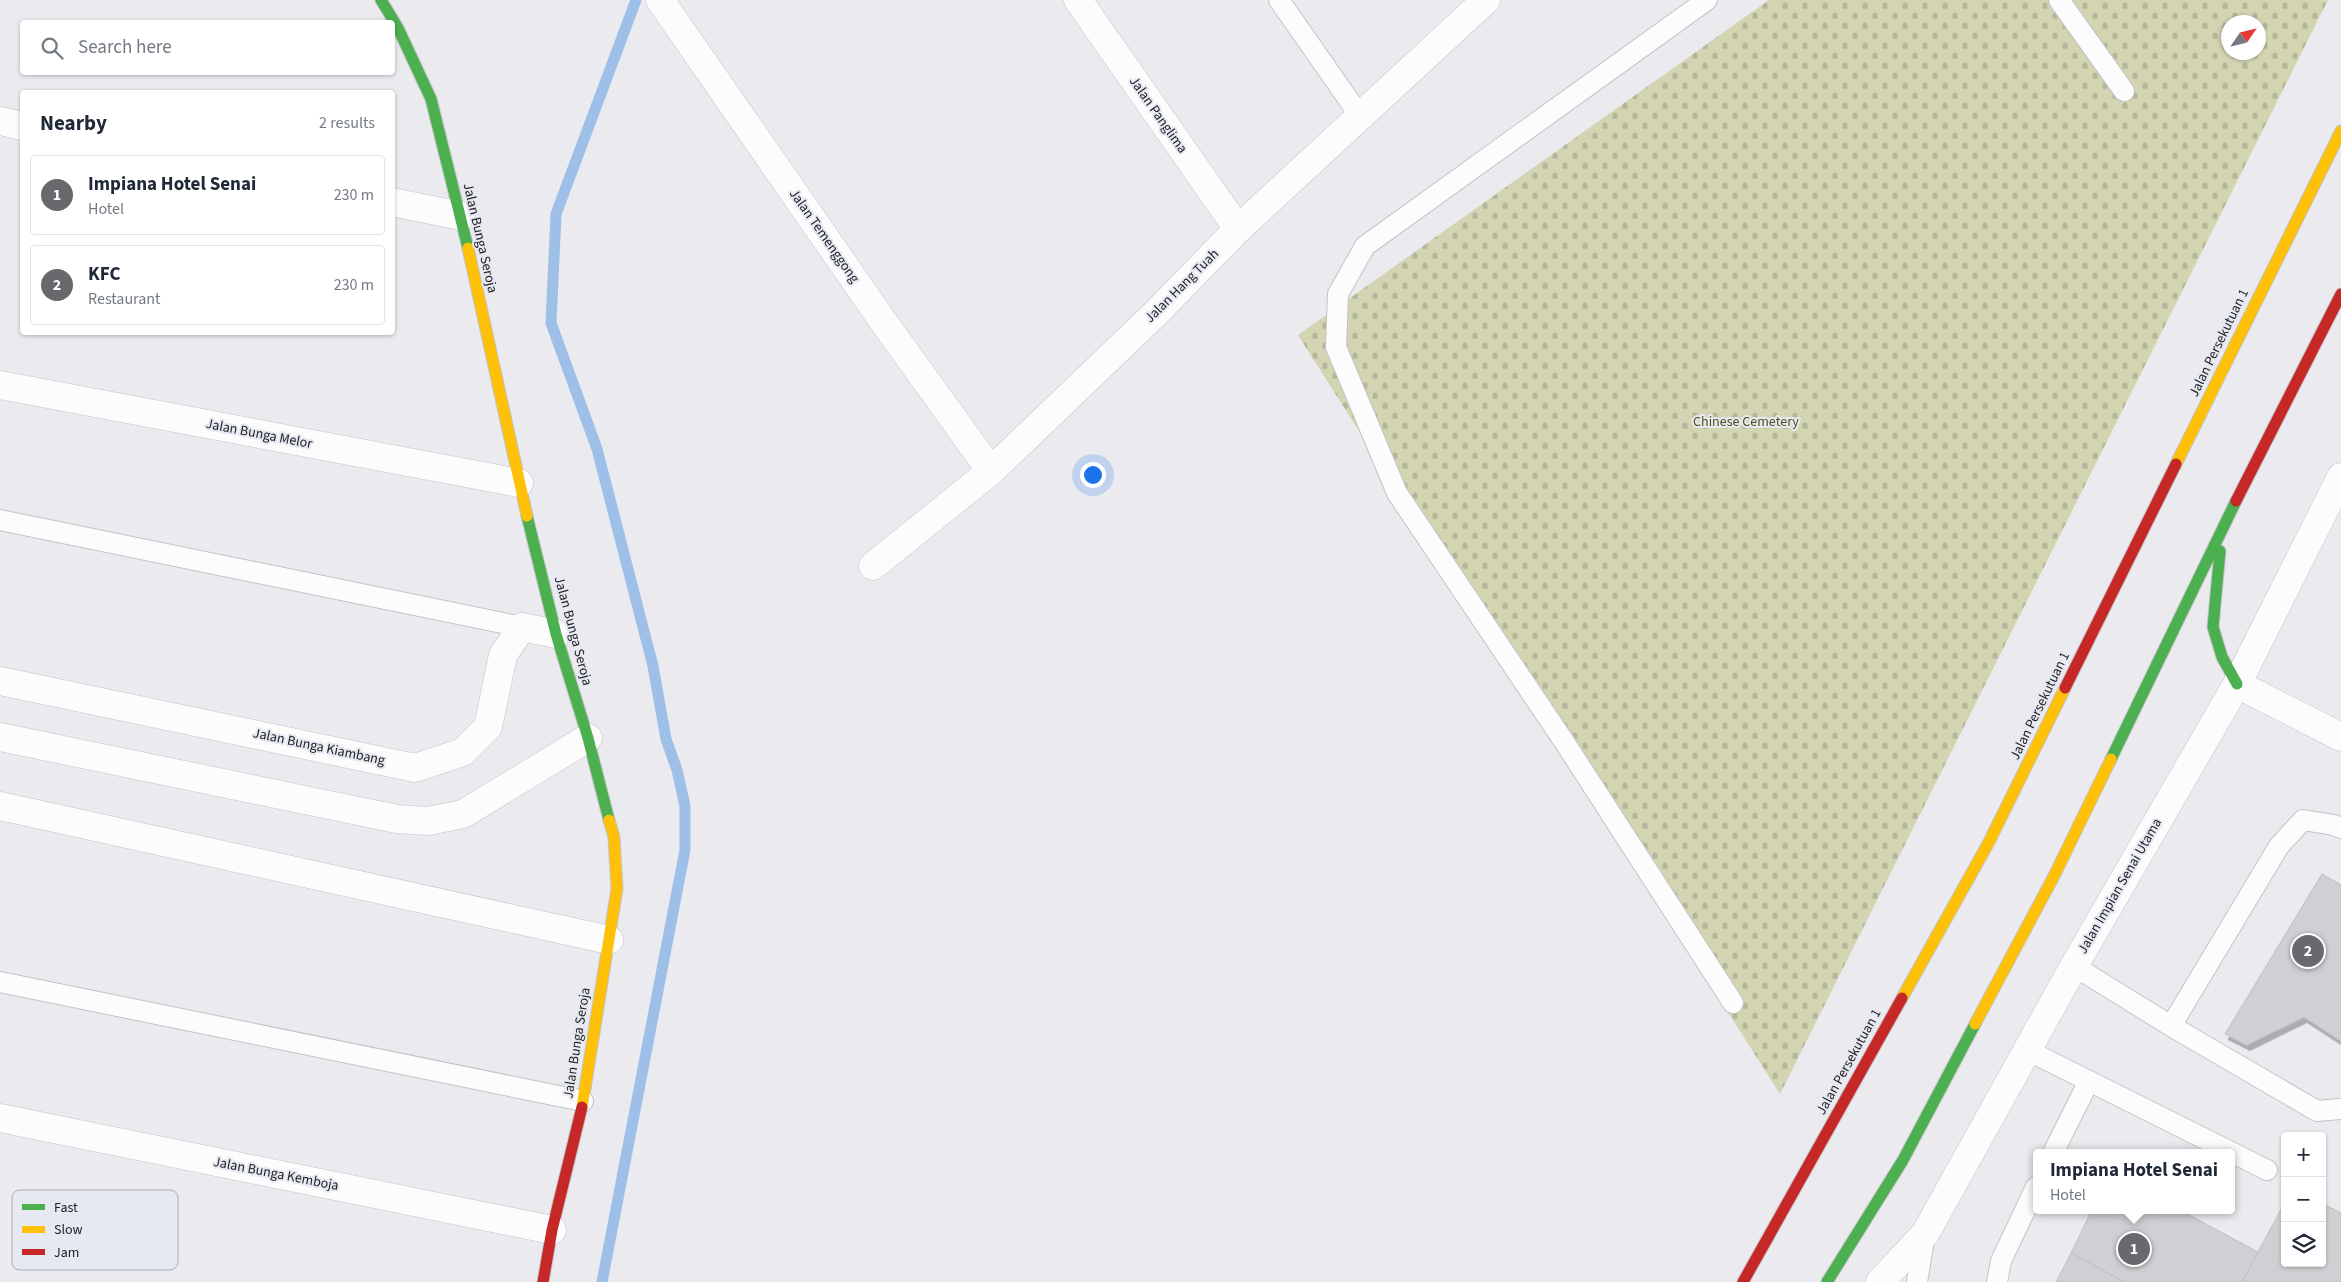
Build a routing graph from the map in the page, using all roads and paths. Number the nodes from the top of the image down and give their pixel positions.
1 (381, 0) edge
2 (661, 0) edge
3 (1078, 0) edge
4 (1279, 0) edge
5 (1486, 0) edge
6 (1706, 0) edge
7 (2059, 0) edge
8 (393, 20) edge
9 (395, 23) edge
10 (2124, 91) dead end
11 (1360, 116) junction
12 (0, 121) edge
13 (20, 126) edge
14 (2341, 131) edge
15 (395, 203) edge
16 (461, 216) junction
17 (1238, 229) junction
18 (2341, 294) edge
19 (0, 385) edge
20 (991, 471) junction
21 (2341, 477) edge
22 (519, 483) junction
23 (0, 520) edge
24 (2225, 522) junction
25 (873, 566) dead end
26 (522, 627) junction
27 (556, 634) junction
28 (0, 680) edge
29 (2237, 684) junction
30 (0, 737) edge
31 (2341, 737) edge
32 (588, 738) junction
33 (0, 806) edge
34 (2341, 828) edge
35 (609, 940) junction
36 (2074, 966) junction
37 (0, 982) edge
38 (1733, 1004) dead end
39 (2171, 1026) junction
40 (2027, 1050) junction
41 (2089, 1081) junction
42 (583, 1101) junction
43 (2341, 1109) edge
44 (0, 1118) edge
45 (2055, 1149) edge
46 (2225, 1149) edge
47 (2235, 1154) edge
48 (2267, 1170) dead end
49 (2033, 1193) edge
50 (552, 1230) junction
51 (1925, 1234) junction
52 (543, 1282) edge
53 (1743, 1282) edge
54 (1827, 1282) edge
55 (1880, 1282) edge
56 (1917, 1282) edge
57 (1997, 1282) edge

1 - 8 main road, Jalan Bunga Seroja
2 - 20 street, Jalan Temenggong
3 - 17 street, Jalan Panglima
4 - 11 lane
5 - 11 street, Jalan Hang Tuah
6 - 38 lane
7 - 10 lane
9 - 16 main road, Jalan Bunga Seroja
11 - 17 street, Jalan Hang Tuah
12 - 13 street
14 - 53 main road, Jalan Persekutuan 1
15 - 16 street
16 - 22 main road, Jalan Bunga Seroja
17 - 20 street, Jalan Hang Tuah
18 - 24 main road
19 - 22 street, Jalan Bunga Melor
20 - 25 street, Jalan Hang Tuah
21 - 29 street, Jalan Impian Senai Utama
22 - 27 main road, Jalan Bunga Seroja
23 - 26 lane
24 - 29 main road
24 - 54 main road
26 - 27 street
26 - 28 street, Jalan Bunga Kiambang
27 - 32 main road, Jalan Bunga Seroja
29 - 31 street
29 - 36 street, Jalan Impian Senai Utama
30 - 32 street
32 - 35 main road, Jalan Bunga Seroja
33 - 35 street
34 - 39 lane
35 - 42 main road, Jalan Bunga Seroja
36 - 39 lane
36 - 40 street, Jalan Impian Senai Utama
37 - 42 lane
39 - 43 lane
40 - 41 lane
40 - 51 street, Jalan Impian Senai Utama
41 - 45 lane
41 - 46 lane
42 - 50 main road, Jalan Bunga Seroja
44 - 50 street, Jalan Bunga Kemboja
47 - 48 lane
49 - 57 lane
50 - 52 main road, Jalan Bunga Seroja
51 - 55 street, Jalan Impian Senai Utama
51 - 56 lane

